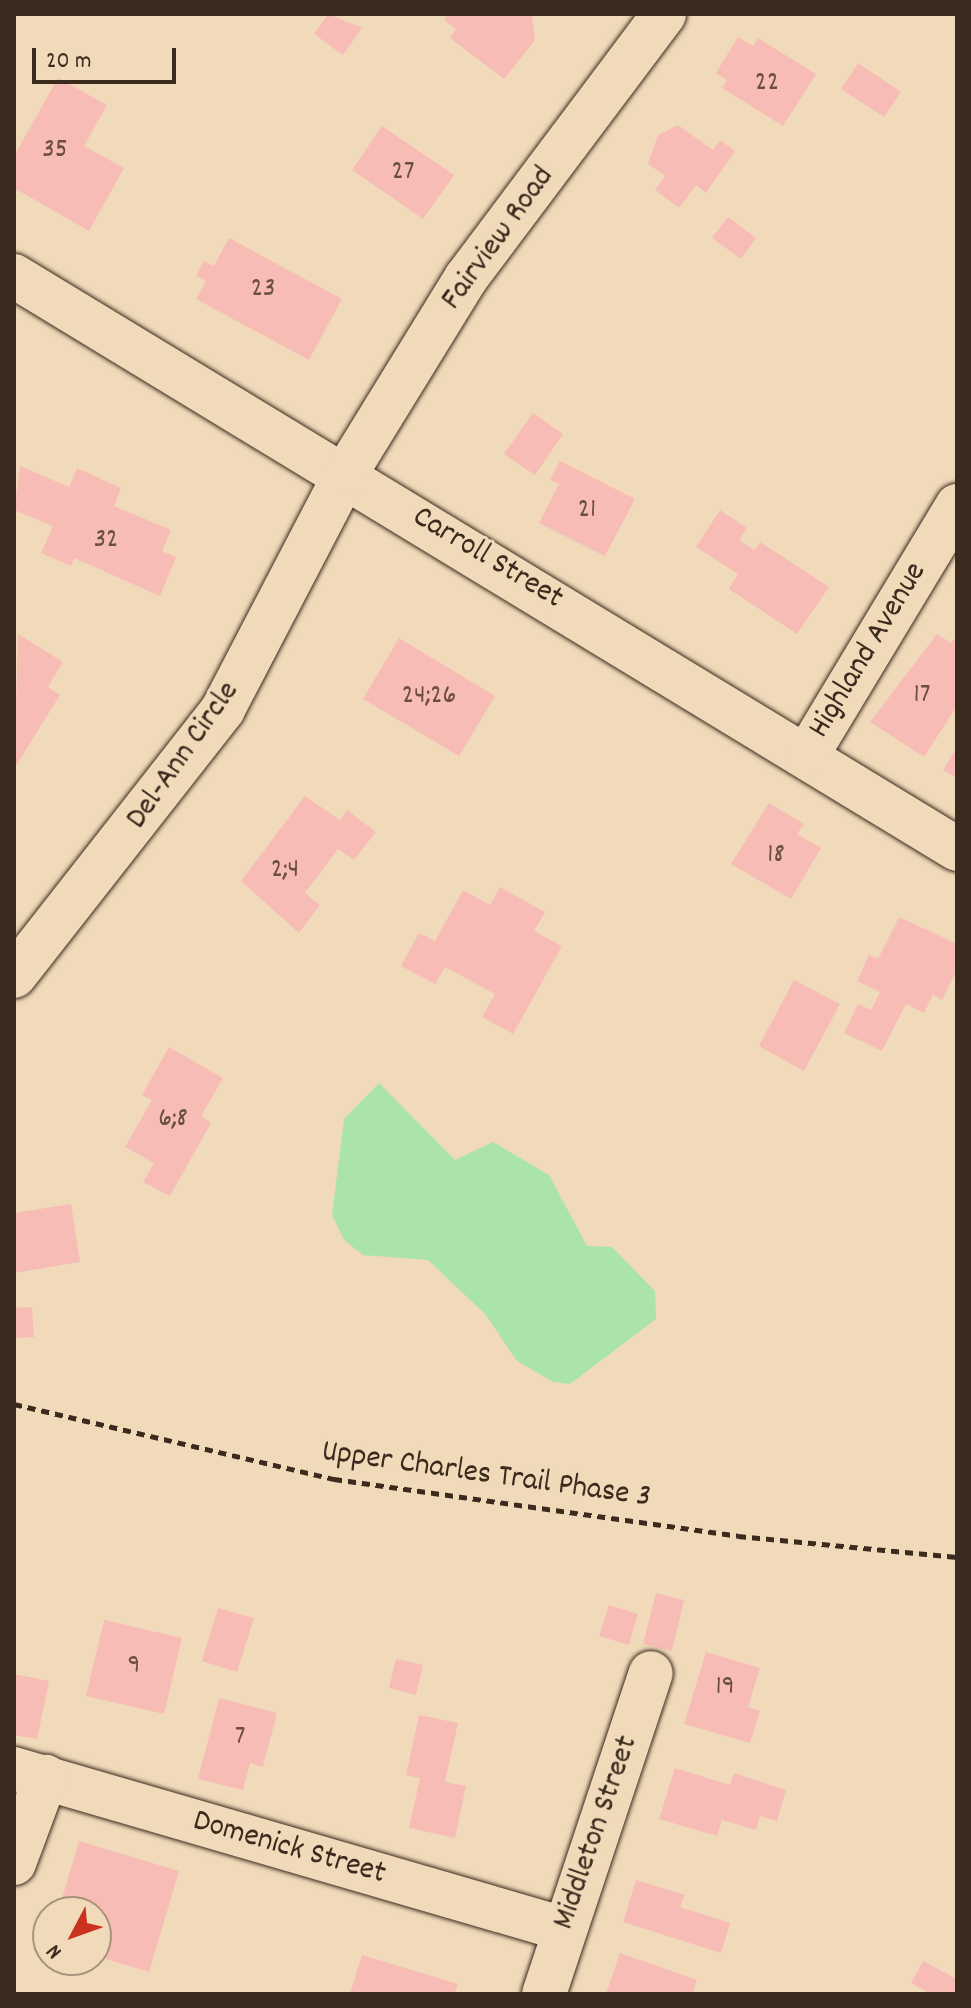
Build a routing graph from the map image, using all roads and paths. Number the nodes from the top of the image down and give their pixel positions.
1 (664, 14) edge
2 (14, 276) edge
3 (346, 473) junction
4 (957, 506) edge
5 (807, 755) junction
6 (957, 849) edge
7 (14, 976) edge
8 (14, 1404) edge
9 (957, 1557) edge
10 (651, 1673) dead end
11 (30, 1773) edge
12 (14, 1863) edge
13 (564, 1929) junction
14 (544, 1994) edge

1 - 3 street, Fairview Road
2 - 3 street, Carroll Street
3 - 5 street, Carroll Street
3 - 7 street, Del-Ann Circle
4 - 5 street, Highland Avenue
5 - 6 street, Carroll Street
8 - 9 path, Upper Charles Trail Phase 3
10 - 13 street, Middleton Street
11 - 12 street
11 - 13 street, Domenick Street
13 - 14 street, Middleton Street

